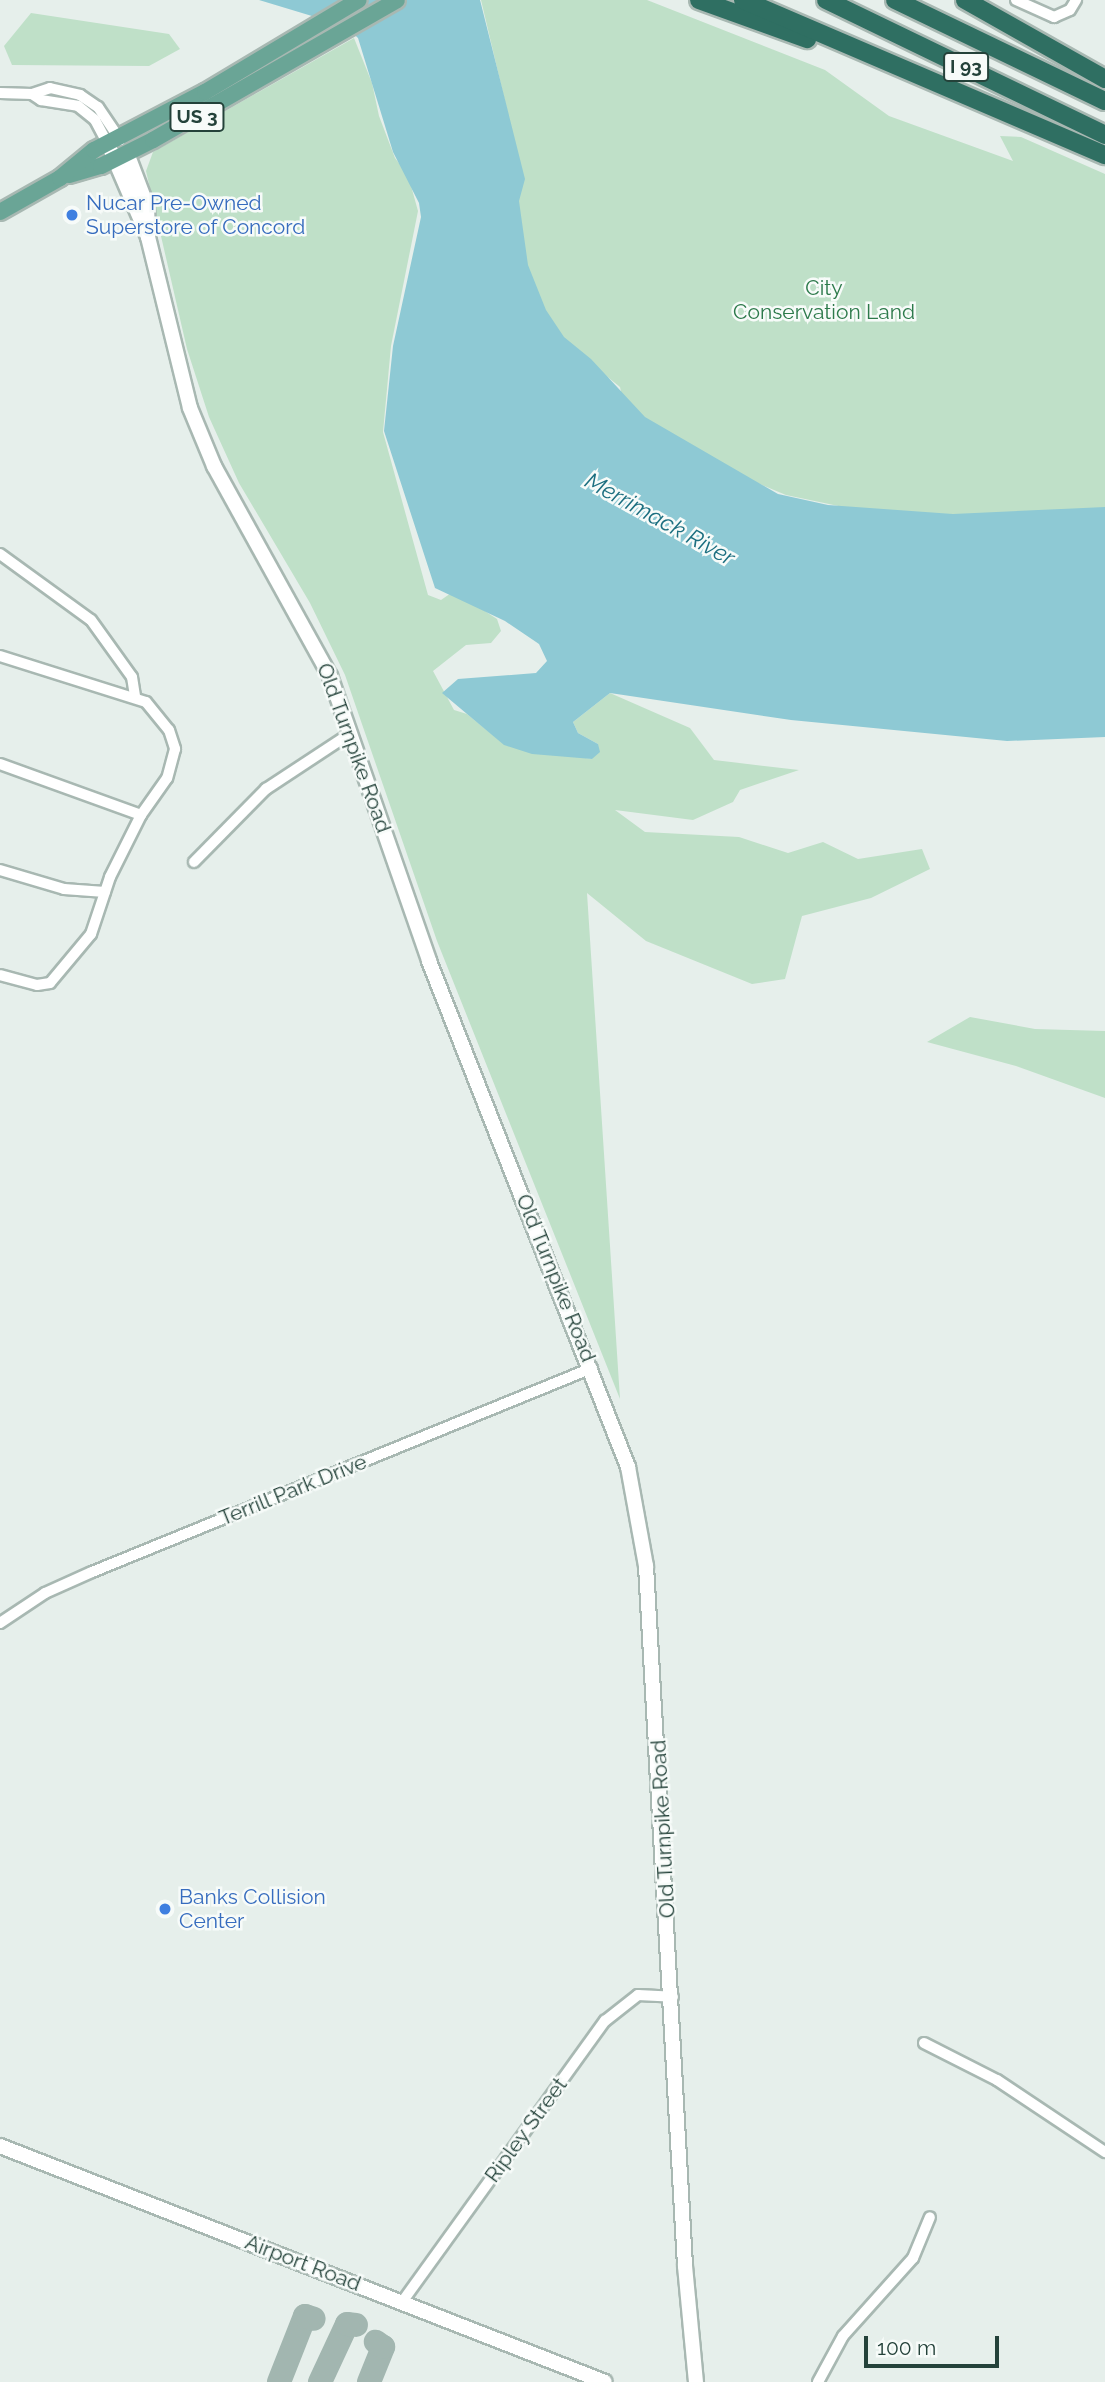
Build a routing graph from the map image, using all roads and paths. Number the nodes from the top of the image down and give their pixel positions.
1 (359, 0) edge
2 (397, 0) edge
3 (699, 0) edge
4 (743, 0) edge
5 (826, 0) edge
6 (895, 0) edge
7 (965, 0) edge
8 (1016, 0) edge
9 (1076, 0) edge
10 (1105, 79) edge
11 (942, 85) junction
12 (0, 93) edge
13 (1105, 101) edge
14 (1105, 135) edge
15 (113, 140) junction
16 (1105, 155) edge
17 (121, 156) junction
18 (60, 178) junction
19 (0, 212) edge
20 (0, 554) edge
21 (0, 656) edge
22 (135, 696) junction
23 (351, 733) junction
24 (0, 764) edge
25 (141, 815) junction
26 (194, 863) dead end
27 (0, 870) edge
28 (105, 892) junction
29 (0, 975) edge
30 (592, 1368) junction
31 (0, 1623) edge
32 (673, 1997) junction
33 (924, 2043) dead end
34 (0, 2146) edge
35 (1105, 2152) edge
36 (930, 2217) dead end
37 (402, 2302) junction
38 (605, 2382) edge
39 (696, 2382) edge
40 (818, 2382) edge

1 - 15 main road, US 3
2 - 17 main road, US 3
3 - 11 highway
4 - 11 highway
5 - 14 highway, I 93
6 - 13 highway, I 93
7 - 10 highway
8 - 9 street
11 - 16 highway
12 - 15 street
15 - 17 street, Old Turnpike Road
15 - 18 main road, US 3
17 - 18 main road, US 3
17 - 23 street, Old Turnpike Road
18 - 19 main road, US 3
20 - 22 street
21 - 22 street
22 - 25 street
23 - 26 street
23 - 30 street, Old Turnpike Road
24 - 25 street
25 - 28 street
27 - 28 street
28 - 29 street
30 - 31 street, Terrill Park Drive
30 - 32 street, Old Turnpike Road
32 - 37 street, Ripley Street
32 - 39 street, Old Turnpike Road
33 - 35 street
34 - 37 street, Airport Road
36 - 40 street
37 - 38 street, Airport Road

